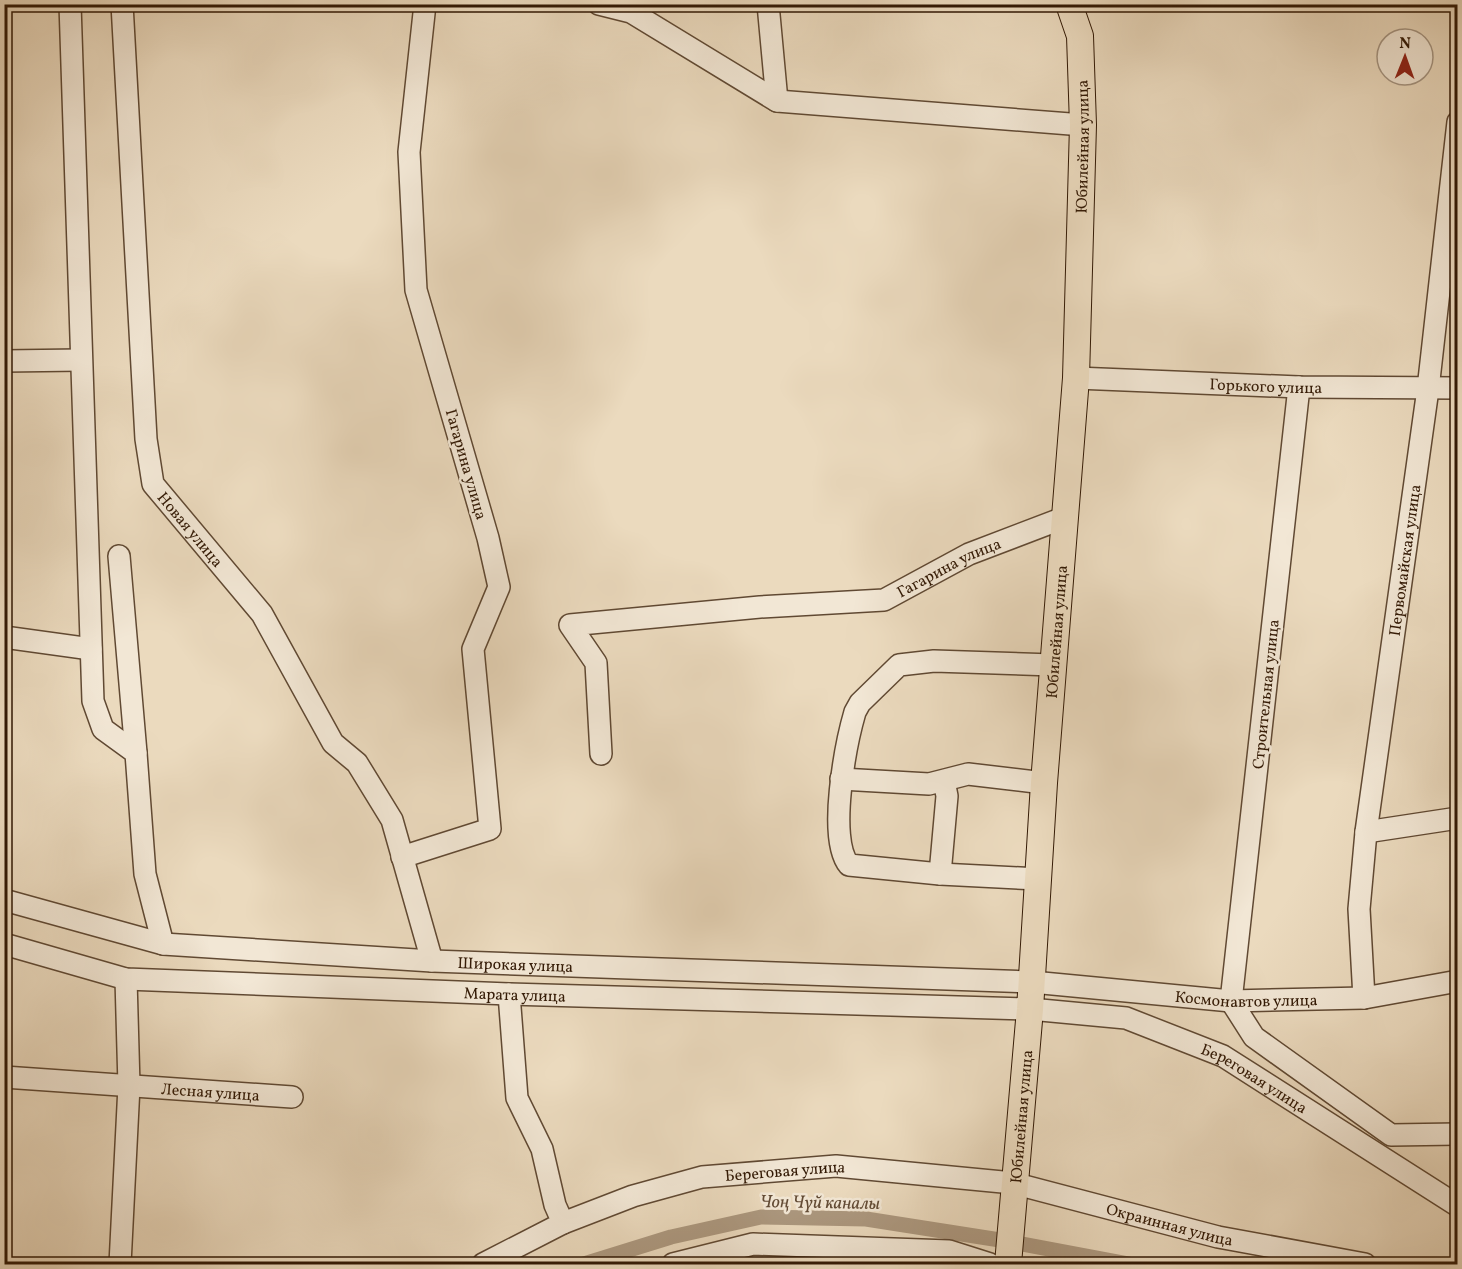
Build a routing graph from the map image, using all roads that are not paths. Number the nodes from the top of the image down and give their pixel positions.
1 (70, 4) edge
2 (122, 4) edge
3 (425, 4) edge
4 (599, 4) edge
5 (768, 4) edge
6 (1069, 4) edge
7 (1083, 4) edge
8 (1080, 36) junction
9 (777, 101) junction
10 (1458, 123) edge
11 (1083, 125) junction
12 (81, 360) junction
13 (4, 361) edge
14 (1076, 378) junction
15 (1299, 387) junction
16 (1458, 388) edge
17 (1428, 389) junction
18 (1066, 517) junction
19 (119, 556) dead end
20 (4, 637) edge
21 (91, 649) junction
22 (1053, 665) junction
23 (136, 753) junction
24 (601, 754) dead end
25 (841, 779) junction
26 (944, 781) junction
27 (1044, 783) junction
28 (1458, 818) edge
29 (1366, 832) junction
30 (402, 857) junction
31 (940, 874) junction
32 (1038, 879) junction
33 (4, 900) edge
34 (4, 944) edge
35 (163, 944) junction
36 (432, 961) junction
37 (126, 979) junction
38 (1458, 981) edge
39 (1032, 982) junction
40 (509, 994) junction
41 (1364, 998) junction
42 (1231, 1001) junction
43 (1030, 1009) junction
44 (4, 1077) edge
45 (129, 1086) junction
46 (292, 1097) dead end
47 (1458, 1134) edge
48 (1013, 1186) junction
49 (1458, 1206) edge
50 (559, 1214) junction
51 (1002, 1263) edge
52 (120, 1264) edge
53 (483, 1264) edge
54 (673, 1264) edge
55 (1365, 1264) edge

1 - 12 street
2 - 30 street, Новая улица
3 - 30 street, Гагарина улица
4 - 9 street
5 - 9 street
6 - 8 main road, Юбилейная улица
7 - 8 street
8 - 11 main road, Юбилейная улица
9 - 11 street
10 - 17 street, Первомайская улица
11 - 14 main road, Юбилейная улица
12 - 13 street
12 - 21 street
14 - 15 street, Горького улица
14 - 18 main road, Юбилейная улица
15 - 17 street, Горького улица
15 - 42 street, Строительная улица
16 - 17 street, Горького улица
17 - 29 street, Первомайская улица
18 - 22 main road, Юбилейная улица
18 - 24 street, Гагарина улица
19 - 23 street
20 - 21 street
21 - 23 street
22 - 25 street
22 - 27 main road, Юбилейная улица
23 - 35 street
25 - 26 street
25 - 31 street
26 - 27 street
26 - 31 street
27 - 32 main road, Юбилейная улица
28 - 29 street
29 - 41 street, Первомайская улица
30 - 36 street, Новая улица
31 - 32 street
32 - 39 main road, Юбилейная улица
33 - 35 street, Широкая улица
34 - 37 street, Марата улица
35 - 36 street, Широкая улица
36 - 39 street, Широкая улица
37 - 40 street, Марата улица
37 - 45 street
38 - 41 street, Космонавтов улица
39 - 42 street, Космонавтов улица
39 - 43 main road, Юбилейная улица
40 - 43 street, Марата улица
40 - 50 street
41 - 42 street, Космонавтов улица
42 - 47 street, Береговая улица
43 - 48 main road, Юбилейная улица
43 - 49 street, Береговая улица
44 - 45 street, Лесная улица
45 - 46 street, Лесная улица
45 - 52 street
48 - 50 street, Береговая улица
48 - 51 main road, Юбилейная улица
48 - 55 street, Окраинная улица
50 - 53 street, Береговая улица
51 - 54 street

